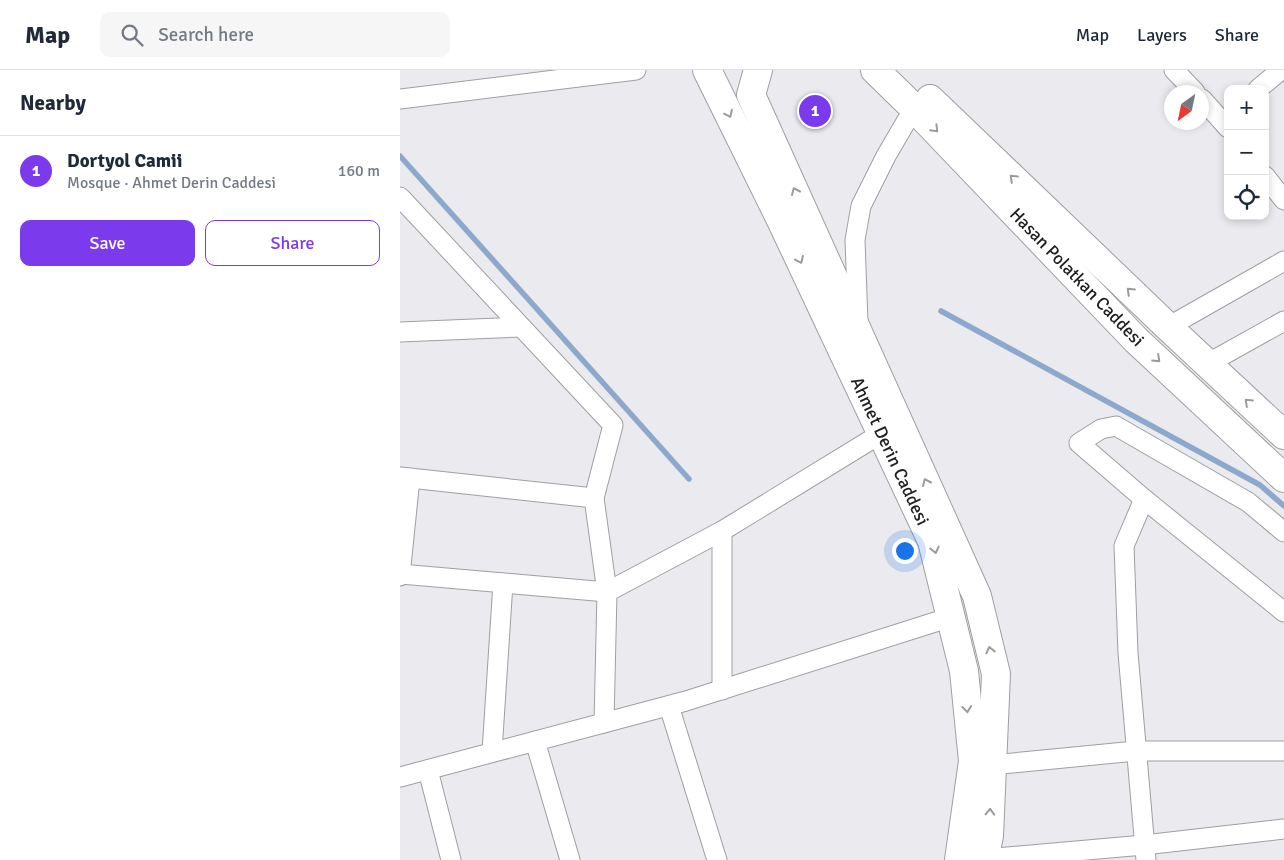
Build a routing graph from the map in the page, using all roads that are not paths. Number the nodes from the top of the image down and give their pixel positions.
1 (636, 70) edge
2 (707, 70) edge
3 (758, 70) edge
4 (875, 70) edge
5 (900, 70) edge
6 (1174, 70) edge
7 (1281, 70) edge
8 (1188, 85) edge
9 (1263, 85) edge
10 (400, 99) edge
11 (1209, 105) edge
12 (914, 108) junction
13 (1224, 119) edge
14 (1269, 181) edge
15 (400, 197) edge
16 (1284, 200) edge
17 (1284, 261) edge
18 (1284, 321) edge
19 (521, 327) junction
20 (1168, 327) junction
21 (858, 330) junction
22 (400, 332) edge
23 (1207, 364) junction
24 (882, 433) junction
25 (1284, 435) edge
26 (405, 478) edge
27 (1284, 478) edge
28 (594, 498) junction
29 (1144, 499) junction
30 (722, 531) junction
31 (1284, 532) edge
32 (400, 575) edge
33 (503, 583) junction
34 (607, 592) junction
35 (1284, 612) edge
36 (951, 617) junction
37 (722, 690) junction
38 (669, 706) junction
39 (604, 722) junction
40 (535, 741) junction
41 (1136, 751) junction
42 (1284, 751) edge
43 (492, 752) junction
44 (992, 765) junction
45 (428, 770) junction
46 (400, 777) edge
47 (1284, 829) edge
48 (1145, 853) edge
49 (452, 860) edge
50 (570, 860) edge
51 (717, 860) edge
52 (976, 860) edge

1 - 10 street
2 -> 24 main road, Ahmet Derin Caddesi
21 -> 3 main road, Ahmet Derin Caddesi
4 - 12 main road, Hasan Polatkan Caddesi
20 -> 5 main road, Hasan Polatkan Caddesi
6 - 8 street
7 - 9 street
11 - 13 street
12 - 21 street
12 -> 27 main road, Hasan Polatkan Caddesi
14 - 16 street
15 - 19 street
17 - 20 street
18 - 23 street
19 - 22 street
19 - 28 street
20 - 23 main road, Hasan Polatkan Caddesi
44 -> 21 main road, Ahmet Derin Caddesi
25 -> 23 main road, Hasan Polatkan Caddesi
24 - 30 street
24 -> 36 main road, Ahmet Derin Caddesi
26 - 28 street
26 - 32 street
28 - 34 street
29 - 31 street
29 - 35 street
29 - 41 street
30 - 34 street
30 - 37 street
32 - 33 street
33 - 34 street
33 - 43 street
34 - 39 street
36 - 37 street
36 -> 52 main road, Ahmet Derin Caddesi
37 - 38 street
38 - 39 street
38 - 51 street
39 - 40 street
40 - 43 street
40 - 50 street
41 - 42 street
41 - 44 street
41 - 48 street
43 - 45 street
52 -> 44 main road, Ahmet Derin Caddesi
45 - 46 street
45 - 49 street
47 - 48 street
48 - 52 street

